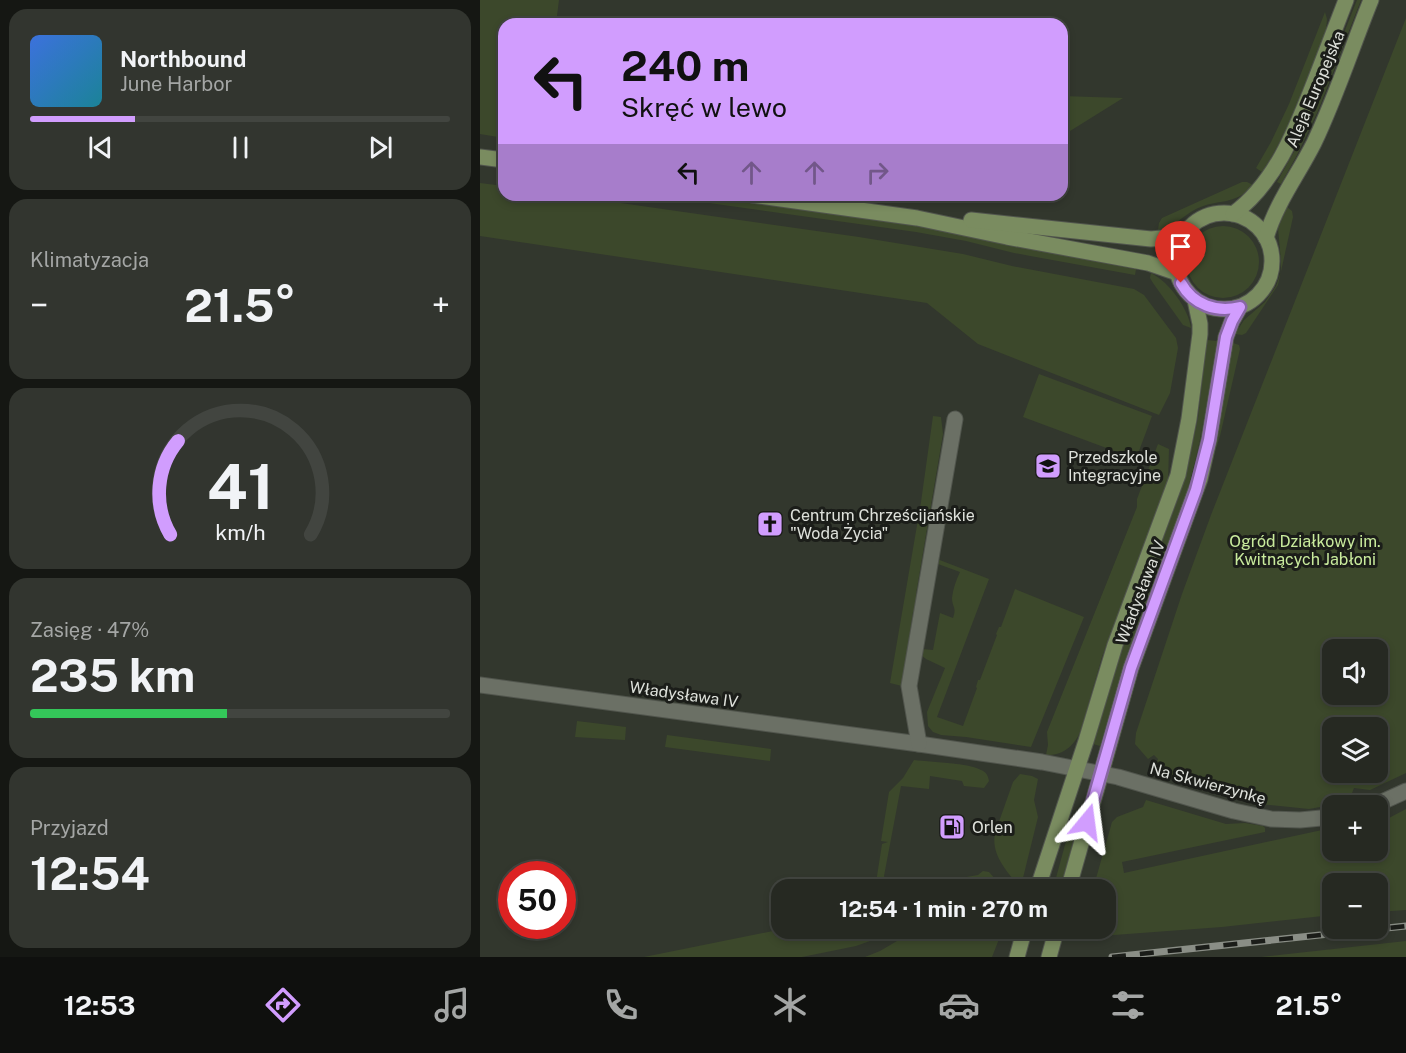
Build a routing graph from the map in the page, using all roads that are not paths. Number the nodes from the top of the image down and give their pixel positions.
1 (1346, 0) edge
2 (1371, 0) edge
3 (480, 157) edge
4 (498, 159) edge
5 (795, 201) edge
6 (1233, 214) junction
7 (917, 218) junction
8 (1182, 236) junction
9 (1266, 238) junction
10 (1177, 273) junction
11 (1195, 300) junction
12 (1240, 307) junction
13 (955, 419) dead end
14 (480, 685) edge
15 (919, 744) junction
16 (1077, 769) junction
17 (1101, 773) junction
18 (1406, 791) edge
19 (1388, 799) edge
20 (1322, 818) edge
21 (1041, 879) edge
22 (1071, 879) edge
23 (1022, 939) edge
24 (1054, 939) edge
25 (1017, 957) edge
26 (1049, 957) edge

1 - 6 main road, Aleja Europejska
2 - 9 main road, Aleja Europejska
3 - 4 main road
5 - 7 main road
6 - 8 main road
6 - 9 main road
7 - 8 main road
7 - 10 main road
8 - 10 main road
9 - 12 main road
10 - 11 main road
11 - 12 main road
11 - 16 main road, Władysława IV
12 - 17 main road, Władysława IV
13 - 15 street
14 - 15 street, Władysława IV
15 - 16 street, Władysława IV
16 - 17 street, Na Skwierzynkę
16 - 21 main road, Władysława IV
17 - 20 street, Na Skwierzynkę
17 - 22 main road, Władysława IV
18 - 19 street
23 - 25 main road
24 - 26 main road

